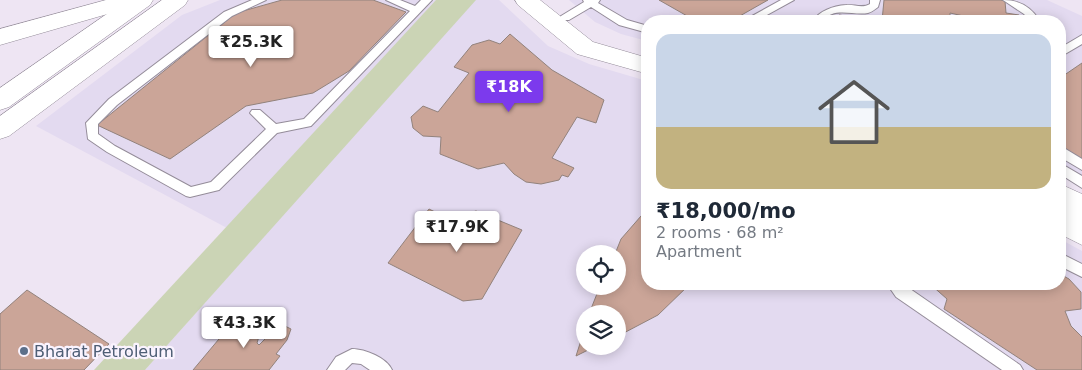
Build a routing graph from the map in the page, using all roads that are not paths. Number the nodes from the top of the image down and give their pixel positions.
1 (88, 0) edge
2 (177, 0) edge
3 (261, 0) edge
4 (391, 0) edge
5 (427, 0) edge
6 (526, 0) edge
7 (545, 0) edge
8 (789, 0) edge
9 (875, 0) edge
10 (1008, 0) edge
11 (591, 1) edge
12 (139, 2) edge
13 (416, 10) junction
14 (760, 15) edge
15 (822, 15) edge
16 (1030, 15) edge
17 (565, 18) junction
18 (0, 24) edge
19 (641, 29) edge
20 (0, 37) edge
21 (1082, 39) edge
22 (641, 46) edge
23 (1066, 48) edge
24 (641, 64) edge
25 (0, 101) edge
26 (256, 113) dead end
27 (274, 129) junction
28 (0, 130) edge
29 (1066, 154) edge
30 (1082, 165) edge
31 (1066, 183) edge
32 (1073, 200) edge
33 (1082, 232) edge
34 (1066, 262) edge
35 (1082, 271) edge
36 (898, 290) edge
37 (335, 370) edge
38 (384, 370) edge
39 (1016, 370) edge

1 - 18 street
2 - 28 street
3 - 27 lane
4 - 13 lane
5 - 13 lane
6 - 24 street
7 - 17 street
8 - 14 lane
9 - 15 lane
10 - 16 lane
11 - 17 lane
11 - 19 lane
12 - 20 street
12 - 25 street
13 - 27 lane
17 - 22 street
21 - 23 lane
26 - 27 lane
29 - 30 lane
31 - 32 lane
32 - 33 street
34 - 35 lane
36 - 39 lane
37 - 38 lane

